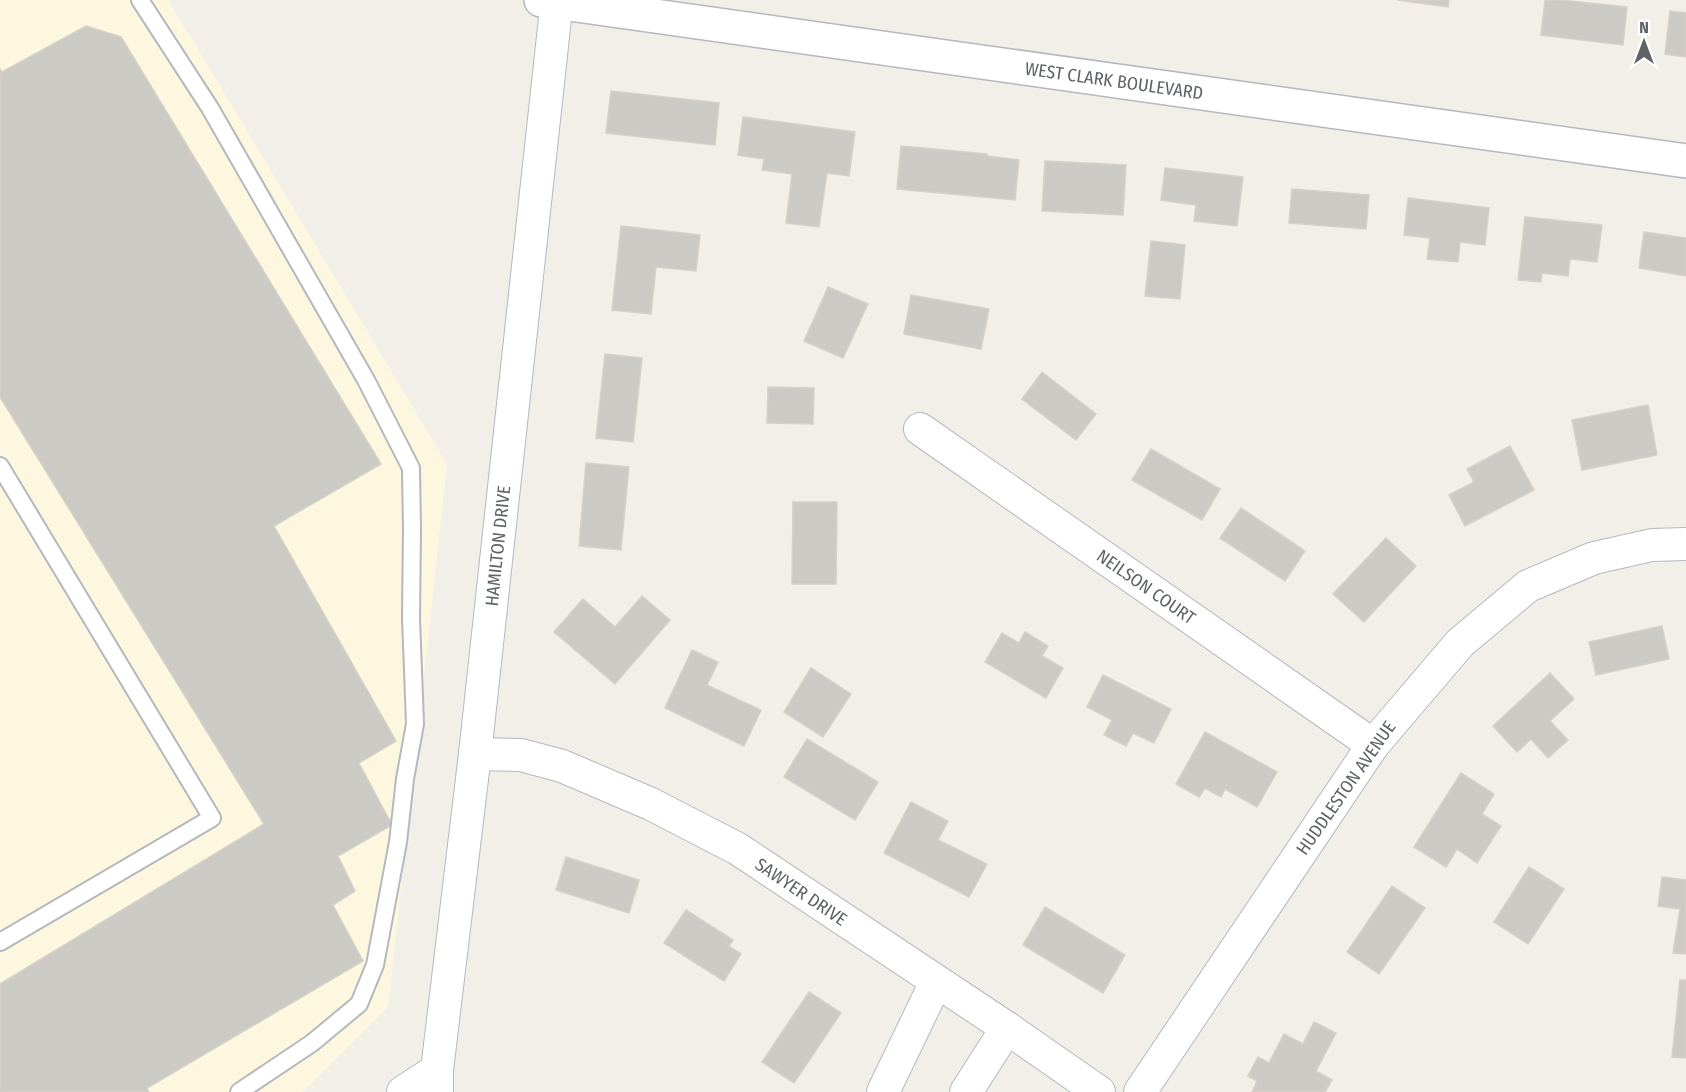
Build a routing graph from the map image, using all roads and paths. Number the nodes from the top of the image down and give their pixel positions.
1 (140, 0) edge
2 (552, 1) edge
3 (1686, 161) edge
4 (920, 429) dead end
5 (0, 466) edge
6 (1686, 543) edge
7 (1373, 745) junction
8 (475, 754) junction
9 (0, 942) edge
10 (936, 982) junction
11 (1007, 1028) junction
12 (437, 1081) edge
13 (239, 1092) edge
14 (404, 1092) edge
15 (883, 1092) edge
16 (966, 1092) edge
17 (1100, 1092) edge
18 (1140, 1092) edge

1 - 13 lane
2 - 3 street, WEST CLARK BOULEVARD
2 - 8 street, HAMILTON DRIVE
4 - 7 street, NEILSON COURT
5 - 9 lane
6 - 7 street, HUDDLESTON AVENUE
7 - 18 street, HUDDLESTON AVENUE
8 - 10 street, SAWYER DRIVE
8 - 12 street, HAMILTON DRIVE
10 - 11 street, SAWYER DRIVE
10 - 15 street
11 - 16 street
11 - 17 street, SAWYER DRIVE
12 - 14 street

